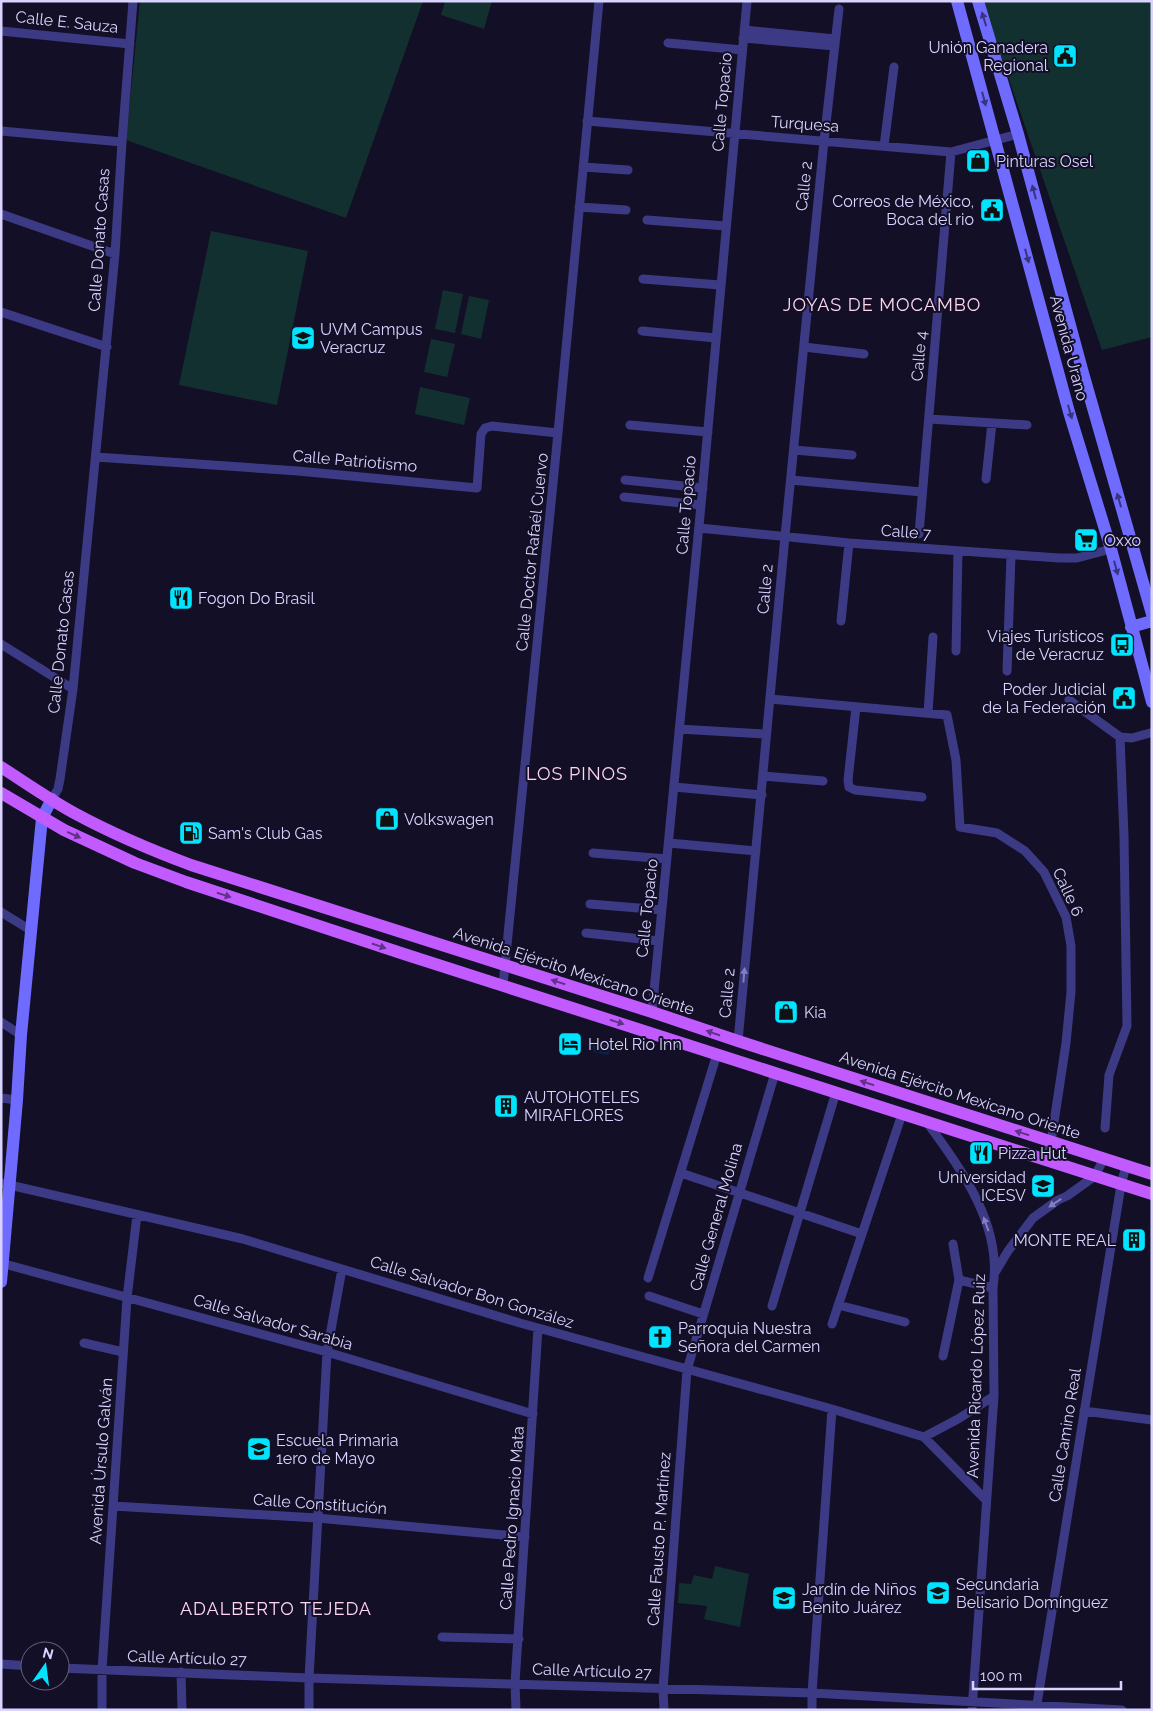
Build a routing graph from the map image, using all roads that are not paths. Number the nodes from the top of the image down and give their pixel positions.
1 (133, 1) edge
2 (599, 1) edge
3 (747, 1) edge
4 (957, 1) edge
5 (978, 1) edge
6 (839, 8) dead end
7 (1, 31) edge
8 (744, 34) junction
9 (835, 42) junction
10 (668, 43) dead end
11 (130, 44) junction
12 (742, 50) junction
13 (894, 67) dead end
14 (587, 122) junction
15 (1, 131) edge
16 (734, 134) junction
17 (1018, 134) junction
18 (824, 140) junction
19 (996, 140) junction
20 (122, 142) junction
21 (884, 146) junction
22 (951, 152) junction
23 (583, 166) junction
24 (628, 170) dead end
25 (579, 207) junction
26 (626, 210) dead end
27 (1, 214) edge
28 (647, 220) dead end
29 (726, 226) junction
30 (115, 254) junction
31 (643, 278) dead end
32 (720, 285) junction
33 (1, 312) edge
34 (642, 331) dead end
35 (716, 338) junction
36 (107, 347) junction
37 (804, 347) junction
38 (864, 354) dead end
39 (929, 419) junction
40 (992, 423) junction
41 (630, 424) dead end
42 (1027, 425) dead end
43 (708, 432) junction
44 (558, 433) junction
45 (794, 450) junction
46 (852, 455) dead end
47 (96, 457) junction
48 (986, 479) dead end
49 (625, 480) dead end
50 (791, 480) junction
51 (703, 488) junction
52 (922, 492) junction
53 (624, 497) dead end
54 (702, 504) junction
55 (699, 528) junction
56 (919, 534) dead end
57 (785, 536) junction
58 (849, 543) junction
59 (1111, 549) junction
60 (958, 551) junction
61 (1011, 555) junction
62 (1152, 614) edge
63 (841, 621) dead end
64 (1152, 621) edge
65 (1131, 627) junction
66 (933, 637) dead end
67 (1, 644) edge
68 (956, 652) dead end
69 (1007, 671) dead end
70 (73, 689) junction
71 (770, 699) junction
72 (1069, 700) dead end
73 (1152, 702) edge
74 (856, 707) junction
75 (928, 713) junction
76 (679, 729) junction
77 (1151, 733) edge
78 (766, 734) junction
79 (1120, 737) junction
80 (1, 767) edge
81 (763, 776) junction
82 (823, 781) dead end
83 (674, 787) junction
84 (1, 792) edge
85 (762, 794) junction
86 (922, 797) dead end
87 (52, 799) junction
88 (42, 818) junction
89 (669, 843) junction
90 (756, 851) junction
91 (593, 852) dead end
92 (667, 859) junction
93 (590, 904) dead end
94 (662, 910) junction
95 (1, 912) edge
96 (32, 932) junction
97 (586, 933) dead end
98 (659, 941) junction
99 (506, 966) junction
100 (502, 985) junction
101 (652, 1012) junction
102 (1, 1022) edge
103 (21, 1035) junction
104 (738, 1041) junction
105 (716, 1054) junction
106 (774, 1073) junction
107 (836, 1092) junction
108 (1, 1098) edge
109 (17, 1100) junction
110 (902, 1114) junction
111 (926, 1121) junction
112 (1105, 1128) dead end
113 (1051, 1142) junction
114 (1104, 1158) junction
115 (1046, 1160) junction
116 (1126, 1166) junction
117 (680, 1174) junction
118 (1152, 1174) edge
119 (1096, 1176) junction
120 (6, 1184) edge
121 (1121, 1185) junction
122 (738, 1193) junction
123 (1152, 1194) edge
124 (799, 1213) junction
125 (137, 1215) junction
126 (862, 1234) junction
127 (953, 1244) dead end
128 (2, 1263) edge
129 (342, 1269) junction
130 (996, 1271) junction
131 (648, 1278) dead end
132 (959, 1280) junction
133 (1, 1282) edge
134 (993, 1288) junction
135 (649, 1296) dead end
136 (127, 1298) junction
137 (838, 1305) junction
138 (772, 1306) dead end
139 (703, 1314) junction
140 (905, 1322) dead end
141 (832, 1324) dead end
142 (538, 1328) junction
143 (84, 1343) dead end
144 (123, 1352) junction
145 (327, 1352) junction
146 (943, 1356) dead end
147 (687, 1370) junction
148 (994, 1396) junction
149 (832, 1410) junction
150 (1084, 1411) junction
151 (534, 1414) junction
152 (1152, 1420) edge
153 (924, 1437) junction
154 (986, 1500) junction
155 (113, 1506) junction
156 (317, 1518) junction
157 (525, 1537) junction
158 (442, 1636) dead end
159 (519, 1639) junction
160 (1, 1664) edge
161 (20, 1665) edge
162 (70, 1668) edge
163 (102, 1670) junction
164 (181, 1672) junction
165 (309, 1678) junction
166 (515, 1683) junction
167 (663, 1689) junction
168 (812, 1693) junction
169 (972, 1705) edge
170 (1036, 1707) edge
171 (102, 1710) edge
172 (182, 1710) edge
173 (310, 1710) edge
174 (516, 1710) edge
175 (664, 1710) edge
176 (812, 1710) edge
177 (1122, 1710) edge

1 - 11 street, Calle Donato Casas
2 - 14 street, Calle Doctor Rafaél Cuervo
3 - 8 street, Calle Topacio
4 -> 19 main road, Avenida Urano
17 -> 5 main road, Avenida Urano
6 - 9 street, Calle 2
7 - 11 street, Calle E. Sauza
8 - 9 street
8 - 12 street, Calle Topacio
9 - 18 street, Calle 2
10 - 12 street
11 - 20 street, Calle Donato Casas
12 - 16 street, Calle Topacio
13 - 21 street
14 - 16 street, Turquesa
14 - 23 street, Calle Doctor Rafaél Cuervo
15 - 20 street
16 - 18 street, Turquesa
16 - 29 street, Calle Topacio
17 - 19 street, Turquesa
62 -> 17 main road, Avenida Urano
18 - 21 street, Turquesa
18 - 37 street, Calle 2
19 - 22 street, Turquesa
19 -> 59 main road, Avenida Urano
20 - 30 street, Calle Donato Casas
21 - 22 street, Turquesa
22 - 39 street, Calle 4
23 - 24 street
23 - 25 street, Calle Doctor Rafaél Cuervo
25 - 26 street
25 - 44 street, Calle Doctor Rafaél Cuervo
27 - 30 street
28 - 29 street
29 - 32 street, Calle Topacio
30 - 36 street, Calle Donato Casas
31 - 32 street
32 - 35 street, Calle Topacio
33 - 36 street
34 - 35 street
35 - 43 street, Calle Topacio
36 - 47 street, Calle Donato Casas
37 - 38 street
37 - 45 street, Calle 2
39 - 40 street
39 - 52 street, Calle 4
40 - 42 street
40 - 48 street
41 - 43 street
43 - 51 street, Calle Topacio
44 - 47 street, Calle Patriotismo
44 - 99 street, Calle Doctor Rafaél Cuervo
45 - 46 street
45 - 50 street, Calle 2
47 - 70 street, Calle Donato Casas
49 - 51 street
50 - 52 street
50 - 57 street, Calle 2
51 - 54 street, Calle Topacio
52 - 56 street, Calle 4
53 - 54 street
54 - 55 street, Calle Topacio
55 - 57 street, Calle 7
55 - 76 street, Calle Topacio
57 - 58 street, Calle 7
57 - 71 street, Calle 2
58 - 60 street, Calle 7
58 - 63 street
59 - 61 street, Calle 7
59 -> 65 main road, Avenida Urano
60 - 61 street, Calle 7
60 - 68 street
61 - 69 street
64 - 65 main road
65 - 73 main road, Avenida Urano
66 - 75 street
67 - 70 street
70 - 87 street, Calle Donato Casas
71 - 74 street, Calle 6
71 - 78 street, Calle 2
72 - 79 street
74 - 75 street, Calle 6
74 - 86 street
75 - 113 street, Calle 6
76 - 78 street
76 - 83 street, Calle Topacio
77 - 79 street
78 - 81 street, Calle 2
79 - 112 street
80 - 87 main road, Avenida Ejército Mexicano Oriente
81 - 82 street
81 - 85 street, Calle 2
83 - 85 street
83 - 89 street, Calle Topacio
84 - 88 main road
85 - 90 street, Calle 2
87 - 88 main road, Calle Donato Casas
87 - 99 main road, Avenida Ejército Mexicano Oriente
88 - 96 main road, Calle Donato Casas
88 -> 100 main road
89 - 90 street
89 - 92 street, Calle Topacio
104 -> 90 street, Calle 2
91 - 92 street
92 - 94 street, Calle Topacio
93 - 94 street
94 - 98 street, Calle Topacio
95 - 96 street
96 - 103 main road, Calle Donato Casas
97 - 98 street
98 - 101 street, Calle Topacio
99 - 100 street, Calle Doctor Rafaél Cuervo
101 -> 99 main road, Avenida Ejército Mexicano Oriente
100 -> 105 main road
104 -> 101 main road, Avenida Ejército Mexicano Oriente
102 - 103 street
103 - 109 main road, Calle Donato Casas
113 -> 104 main road, Avenida Ejército Mexicano Oriente
105 - 106 main road
105 - 117 street
106 - 107 main road
106 - 122 street, Calle General Molina
107 - 110 main road
107 - 124 street
108 - 109 street
109 - 120 main road, Calle Donato Casas
110 - 111 main road
110 - 126 street
111 - 115 main road
130 -> 111 street, Avenida Ricardo López Ruiz
113 - 114 main road, Avenida Ejército Mexicano Oriente
113 - 115 street, Calle 6
114 - 116 main road, Avenida Ejército Mexicano Oriente
114 - 119 street
115 - 119 main road
116 - 118 main road, Avenida Ejército Mexicano Oriente
116 - 121 street, Calle Camino Real
117 - 122 street
117 - 131 street
119 - 121 main road
119 -> 130 street
120 - 125 street, Calle Salvador Bon González
120 - 128 main road, Calle Donato Casas
121 - 123 main road
121 - 150 street, Calle Camino Real
122 - 124 street
122 - 139 street, Calle General Molina
124 - 126 street
124 - 138 street
125 - 129 street, Calle Salvador Bon González
125 - 136 street, Avenida Úrsulo Galván
126 - 137 street
127 - 132 street
128 - 133 main road, Calle Donato Casas
128 - 136 street, Calle Salvador Sarabia
129 - 142 street, Calle Salvador Bon González
129 - 145 street
130 - 134 street, Avenida Ricardo López Ruiz
132 - 134 street
132 - 146 street
134 - 148 street, Avenida Ricardo López Ruiz
135 - 139 street
136 - 144 street, Avenida Úrsulo Galván
136 - 145 street, Calle Salvador Sarabia
137 - 140 street
137 - 141 street
139 - 147 street, Calle General Molina
142 - 147 street, Calle Salvador Bon González
142 - 151 street, Calle Pedro Ignacio Mata
143 - 144 street
144 - 155 street, Avenida Úrsulo Galván
145 - 151 street, Calle Salvador Sarabia
145 - 156 street
147 - 149 street, Calle Salvador Bon González
147 - 167 street, Calle Fausto P. Martínez
148 - 153 street
148 - 154 street, Avenida Ricardo López Ruiz
149 - 153 street, Calle Salvador Bon González
149 - 168 street
150 - 152 street
150 - 170 street, Calle Camino Real
151 - 157 street, Calle Pedro Ignacio Mata
153 - 154 street, Calle Salvador Bon González
154 - 169 street, Avenida Ricardo López Ruiz
155 - 156 street, Calle Constitución
155 - 163 street, Avenida Úrsulo Galván
156 - 157 street, Calle Constitución
156 - 165 street
157 - 159 street, Calle Pedro Ignacio Mata
158 - 159 street
159 - 166 street, Calle Pedro Ignacio Mata
160 - 161 street
162 - 163 street, Calle Artículo 27
163 - 164 street, Calle Artículo 27
163 - 171 street, Avenida Úrsulo Galván
164 - 165 street, Calle Artículo 27
164 - 172 street
165 - 166 street, Calle Artículo 27
165 - 173 street
166 - 167 street, Calle Artículo 27
166 - 174 street, Calle Pedro Ignacio Mata
167 - 168 street, Calle Artículo 27
167 - 175 street, Calle Fausto P. Martínez
168 - 169 street, Calle Artículo 27
168 - 176 street
169 - 170 street, Calle Artículo 27
170 - 177 street, Calle Artículo 27

